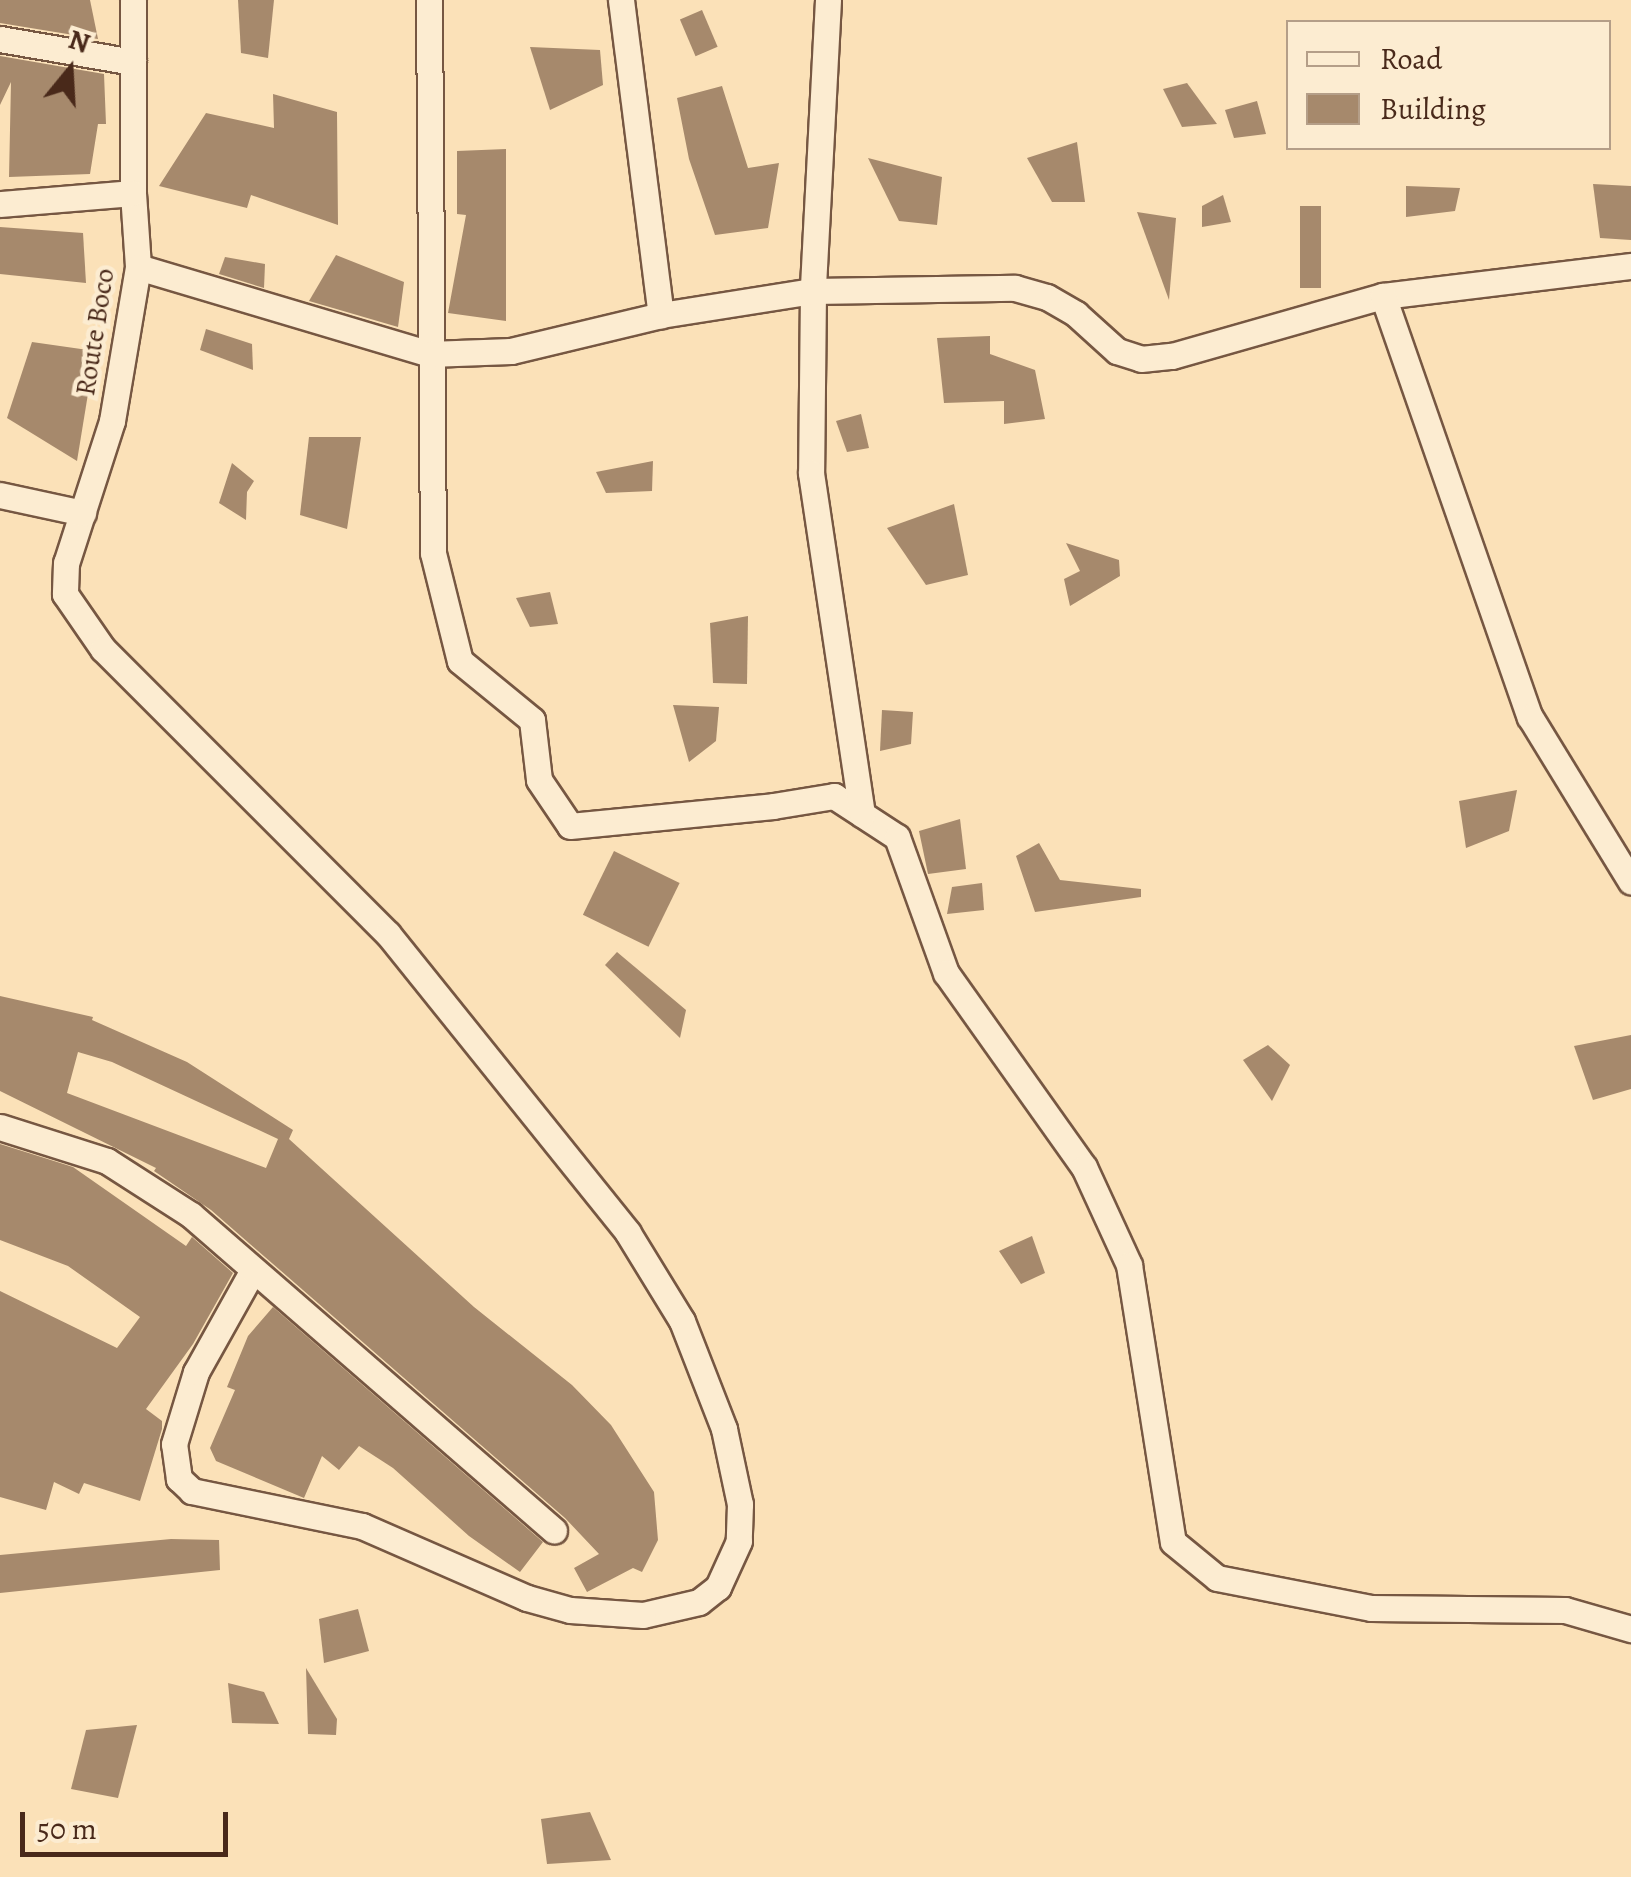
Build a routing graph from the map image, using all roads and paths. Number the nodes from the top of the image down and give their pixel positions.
1 (133, 0) edge
2 (429, 0) edge
3 (621, 0) edge
4 (828, 0) edge
5 (0, 39) edge
6 (133, 62) junction
7 (132, 193) junction
8 (0, 204) edge
9 (1631, 266) edge
10 (138, 267) junction
11 (813, 292) junction
12 (1383, 296) junction
13 (661, 314) junction
14 (430, 354) junction
15 (0, 495) edge
16 (83, 513) junction
17 (862, 814) junction
18 (1631, 882) edge
19 (0, 1127) edge
20 (253, 1270) junction
21 (554, 1530) dead end
22 (1631, 1629) edge

1 - 6 street, Route Boco
2 - 14 street
3 - 13 street
4 - 11 street
5 - 6 street
6 - 7 street, Route Boco
7 - 8 street
7 - 10 street, Route Boco
9 - 12 street
10 - 14 street
10 - 16 street, Route Boco
11 - 12 street
11 - 13 street
11 - 17 street
12 - 18 street
13 - 14 street
14 - 17 street
15 - 16 street
16 - 20 street, Route Boco
17 - 22 street
19 - 20 street
20 - 21 street

